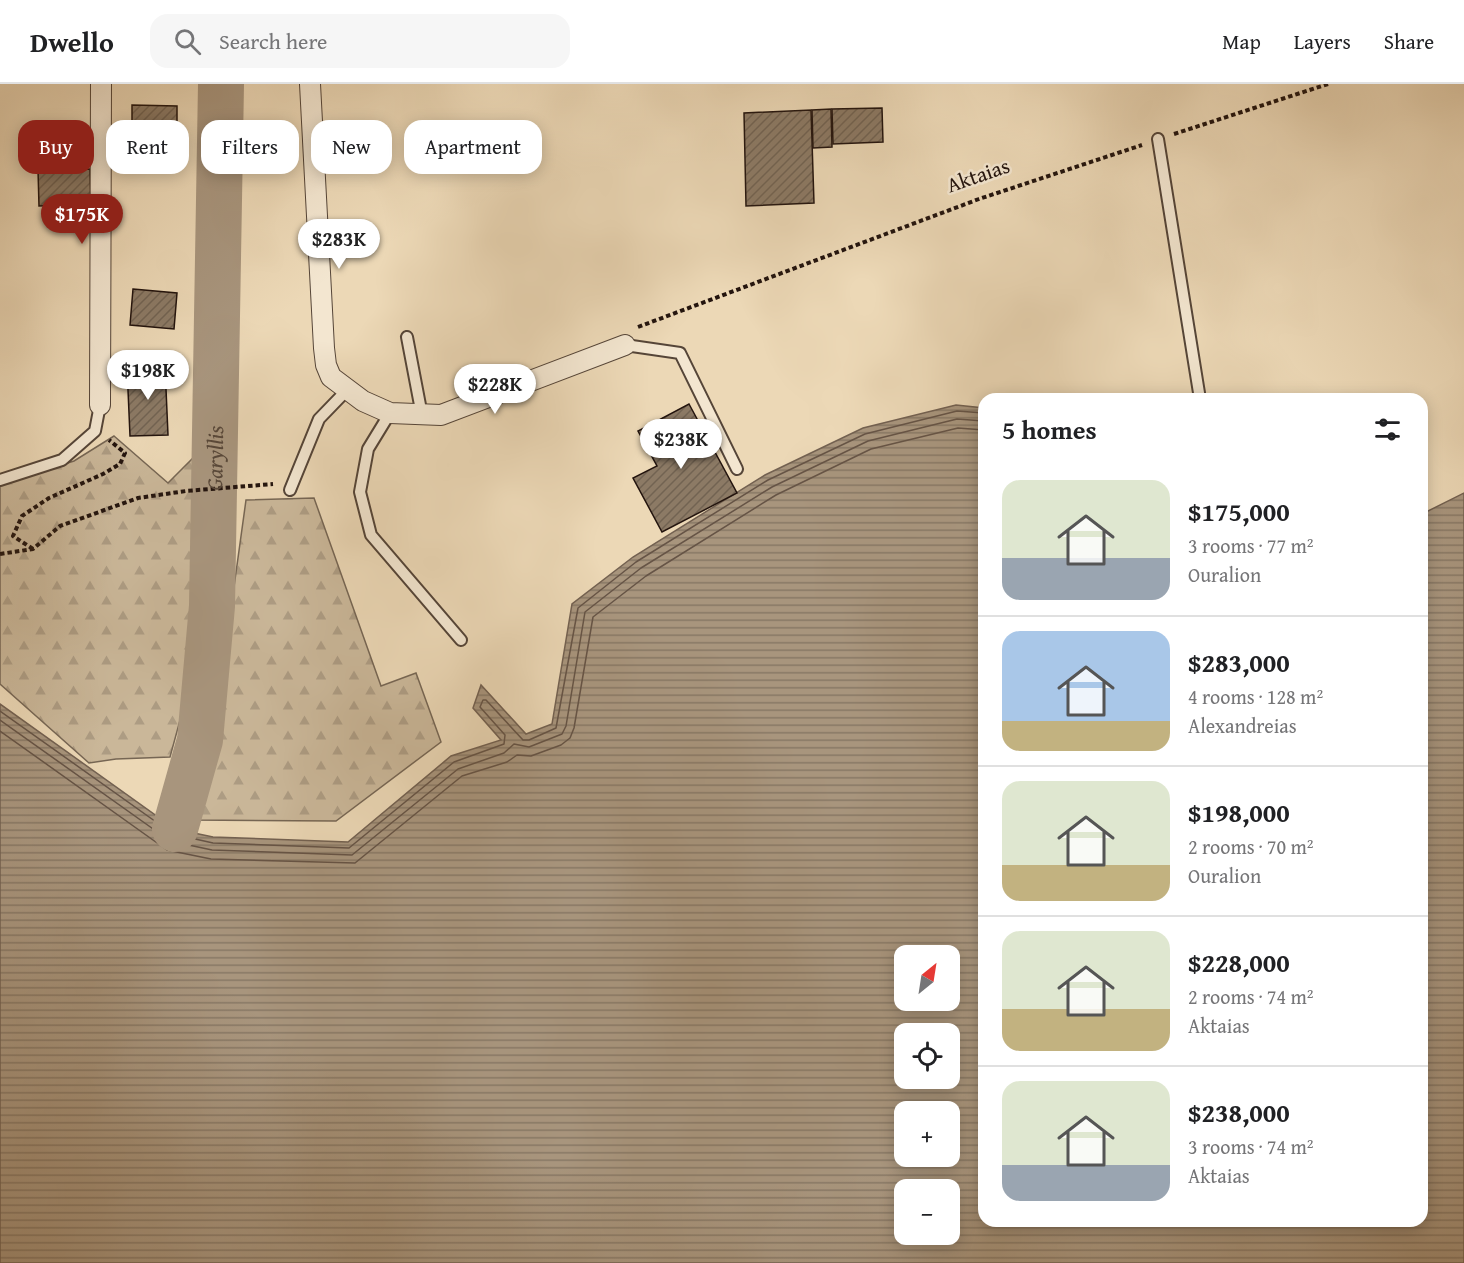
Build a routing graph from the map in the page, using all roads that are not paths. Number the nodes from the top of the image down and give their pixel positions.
1 (101, 84) edge
2 (310, 84) edge
3 (1158, 139) road end
4 (407, 337) dead end
5 (625, 345) joint
6 (1199, 393) edge
7 (355, 396) junction
8 (100, 405) joint
9 (390, 413) junction
10 (418, 414) junction
11 (737, 469) dead end
12 (0, 480) edge
13 (290, 490) dead end
14 (460, 640) dead end

1 - 8 street
2 - 7 street
3 - 6 lane
4 - 10 lane
5 - 10 street
5 - 11 lane
7 - 9 street
7 - 13 lane
8 - 12 lane
9 - 10 street
9 - 14 lane

